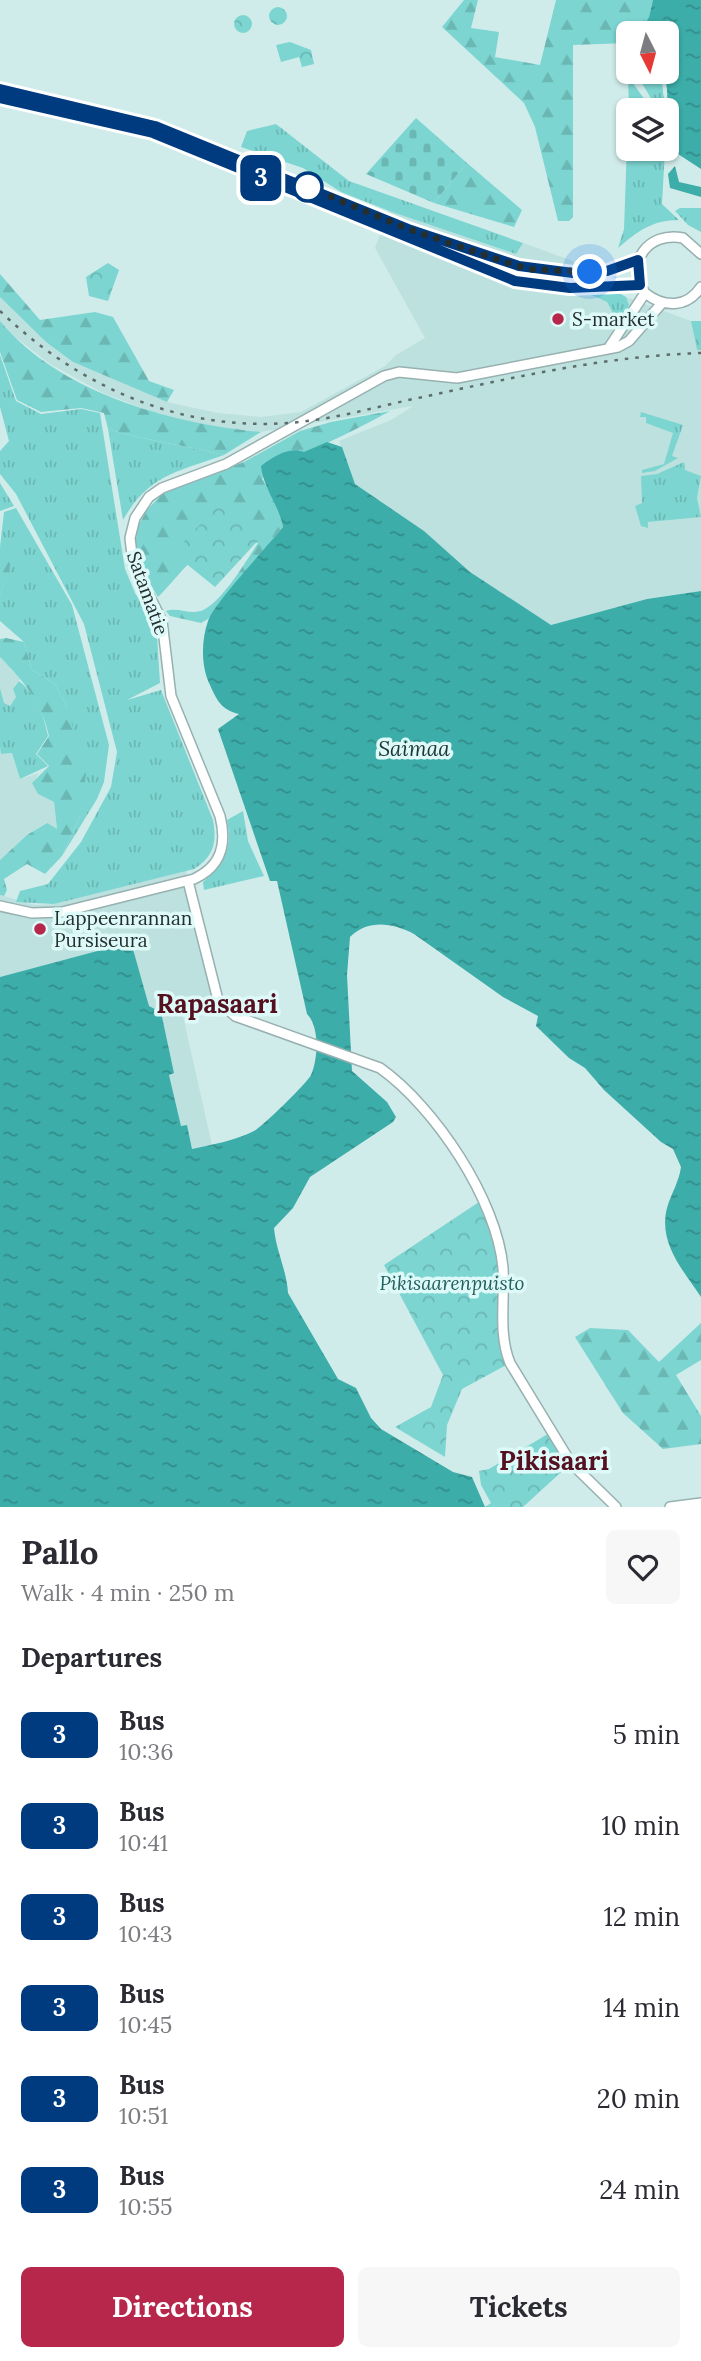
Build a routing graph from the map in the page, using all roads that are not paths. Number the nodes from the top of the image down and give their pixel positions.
1 (0, 89) edge
2 (0, 98) edge
3 (701, 254) edge
4 (638, 260) junction
5 (701, 287) edge
6 (643, 289) junction
7 (697, 298) edge
8 (662, 303) junction
9 (607, 350) junction
10 (188, 881) junction
11 (0, 906) edge
12 (701, 1503) edge
13 (616, 1507) edge
14 (670, 1507) edge

1 - 4 street
2 - 6 street
3 - 4 street
4 - 6 street
5 - 7 street
6 - 8 street
6 - 9 street
7 - 8 street
8 - 9 street, Satamatie
9 - 10 street, Satamatie
10 - 11 street, Satamatie
10 - 13 street
12 - 14 street

